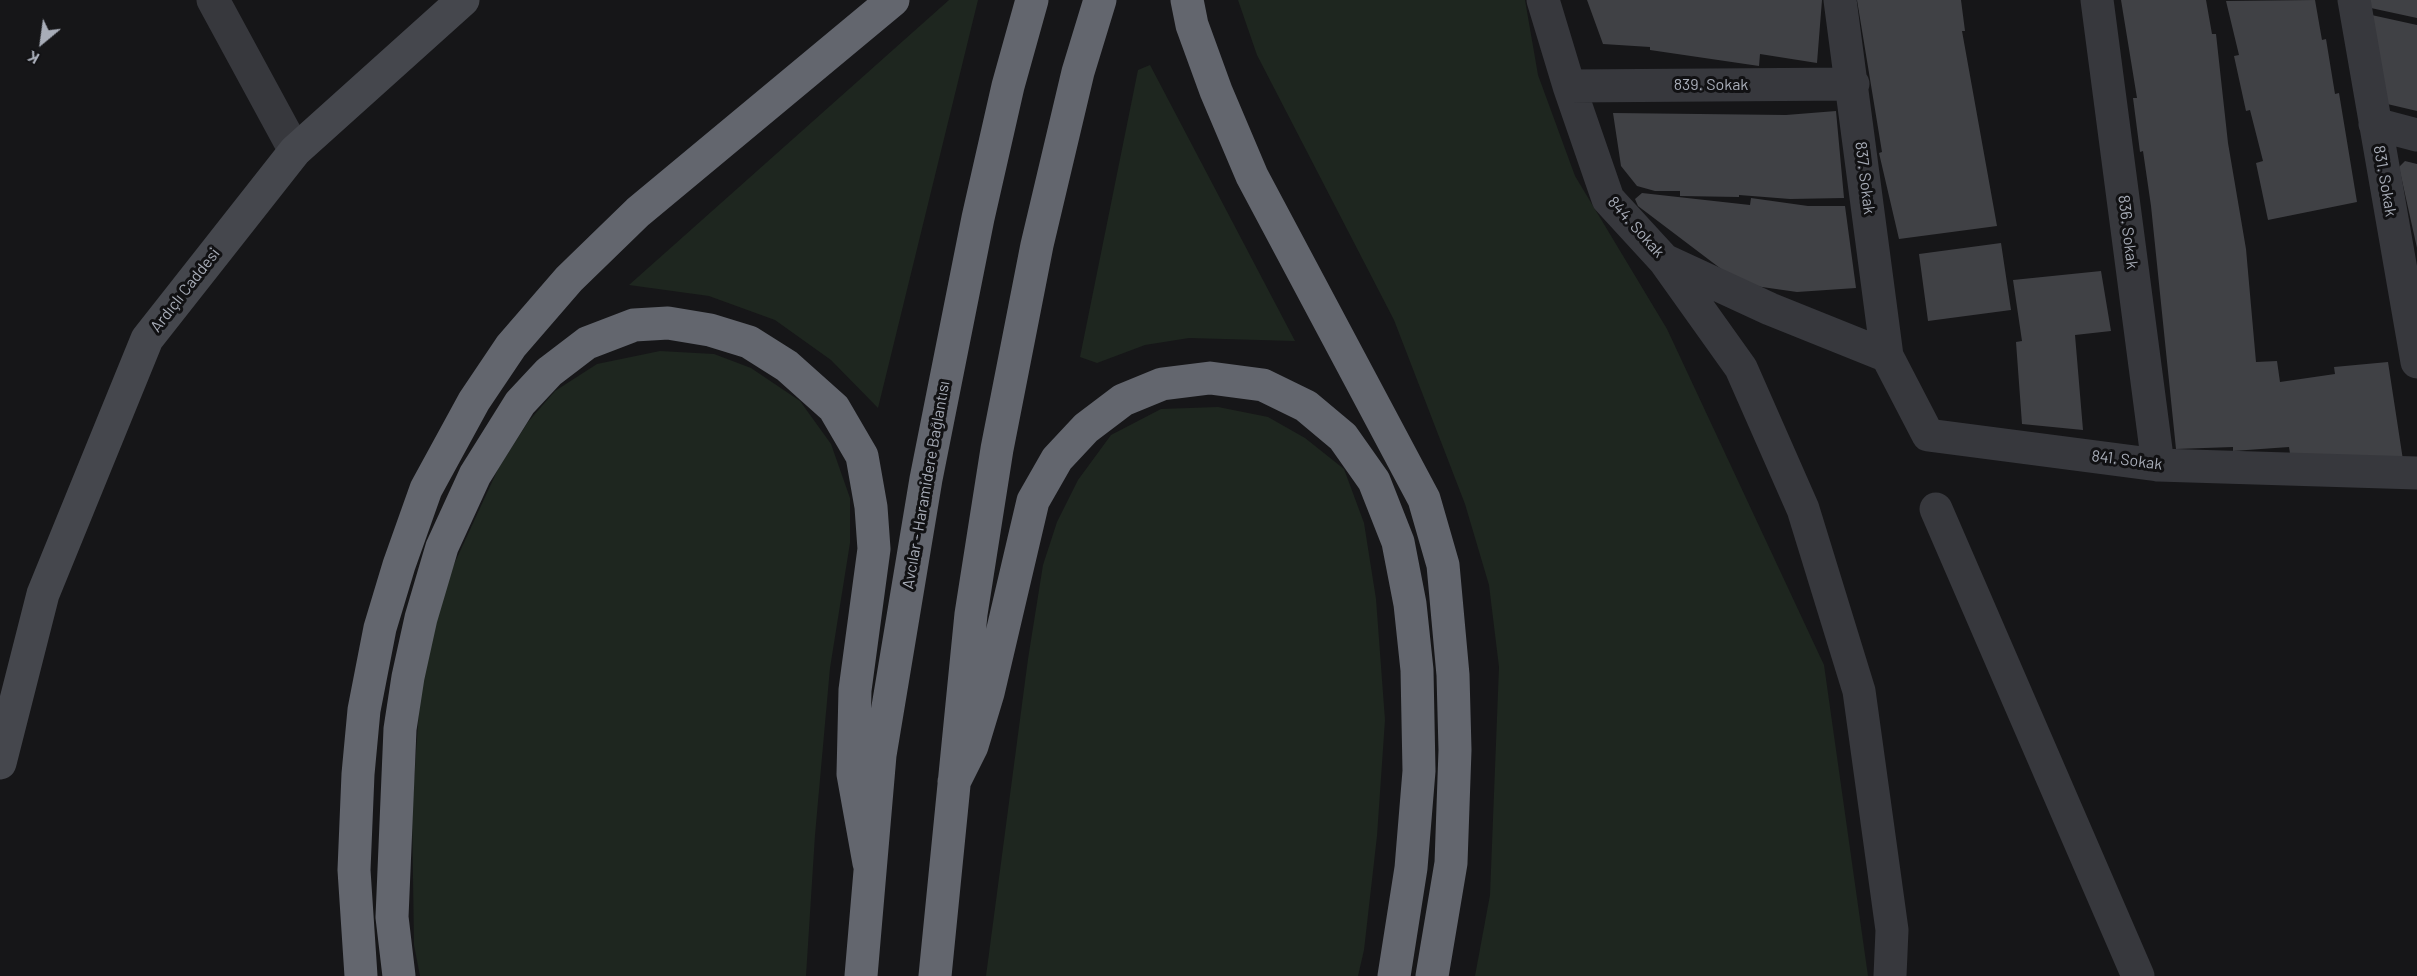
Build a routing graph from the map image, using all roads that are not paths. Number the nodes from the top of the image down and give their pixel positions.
1 (213, 0) edge
2 (463, 0) edge
3 (892, 0) edge
4 (1032, 0) edge
5 (1100, 0) edge
6 (1187, 0) edge
7 (1543, 0) edge
8 (1840, 0) edge
9 (2097, 0) edge
10 (2354, 0) edge
11 (1853, 84) junction
12 (1569, 86) junction
13 (2375, 124) junction
14 (2417, 135) edge
15 (295, 152) junction
16 (1664, 260) junction
17 (1887, 356) junction
18 (2417, 362) edge
19 (2158, 465) junction
20 (2417, 473) edge
21 (1936, 509) dead end
22 (0, 763) edge
23 (954, 782) junction
24 (869, 862) junction
25 (361, 976) edge
26 (399, 976) edge
27 (861, 976) edge
28 (935, 976) edge
29 (1394, 976) edge
30 (1432, 976) edge
31 (1890, 976) edge
32 (2138, 976) edge

1 - 15 street
2 - 15 main road, Ardıçlı Caddesi
3 - 25 highway
4 - 24 highway, Avcılar - Haramidere Bağlantısı
5 - 23 highway
6 - 30 highway
7 - 12 street, 844. Sokak
8 - 11 street, 837. Sokak
9 - 19 street, 836. Sokak
10 - 13 street, 831. Sokak
11 - 12 street, 839. Sokak
11 - 17 street, 837. Sokak
12 - 16 street, 844. Sokak
13 - 14 street
13 - 18 street, 831. Sokak
15 - 22 main road, Ardıçlı Caddesi
16 - 17 street, 844. Sokak
16 - 31 street
17 - 19 street, 841. Sokak
19 - 20 street, 841. Sokak
21 - 32 street
23 - 28 highway
23 - 29 highway
24 - 26 highway
24 - 27 highway, Avcılar - Haramidere Bağlantısı

